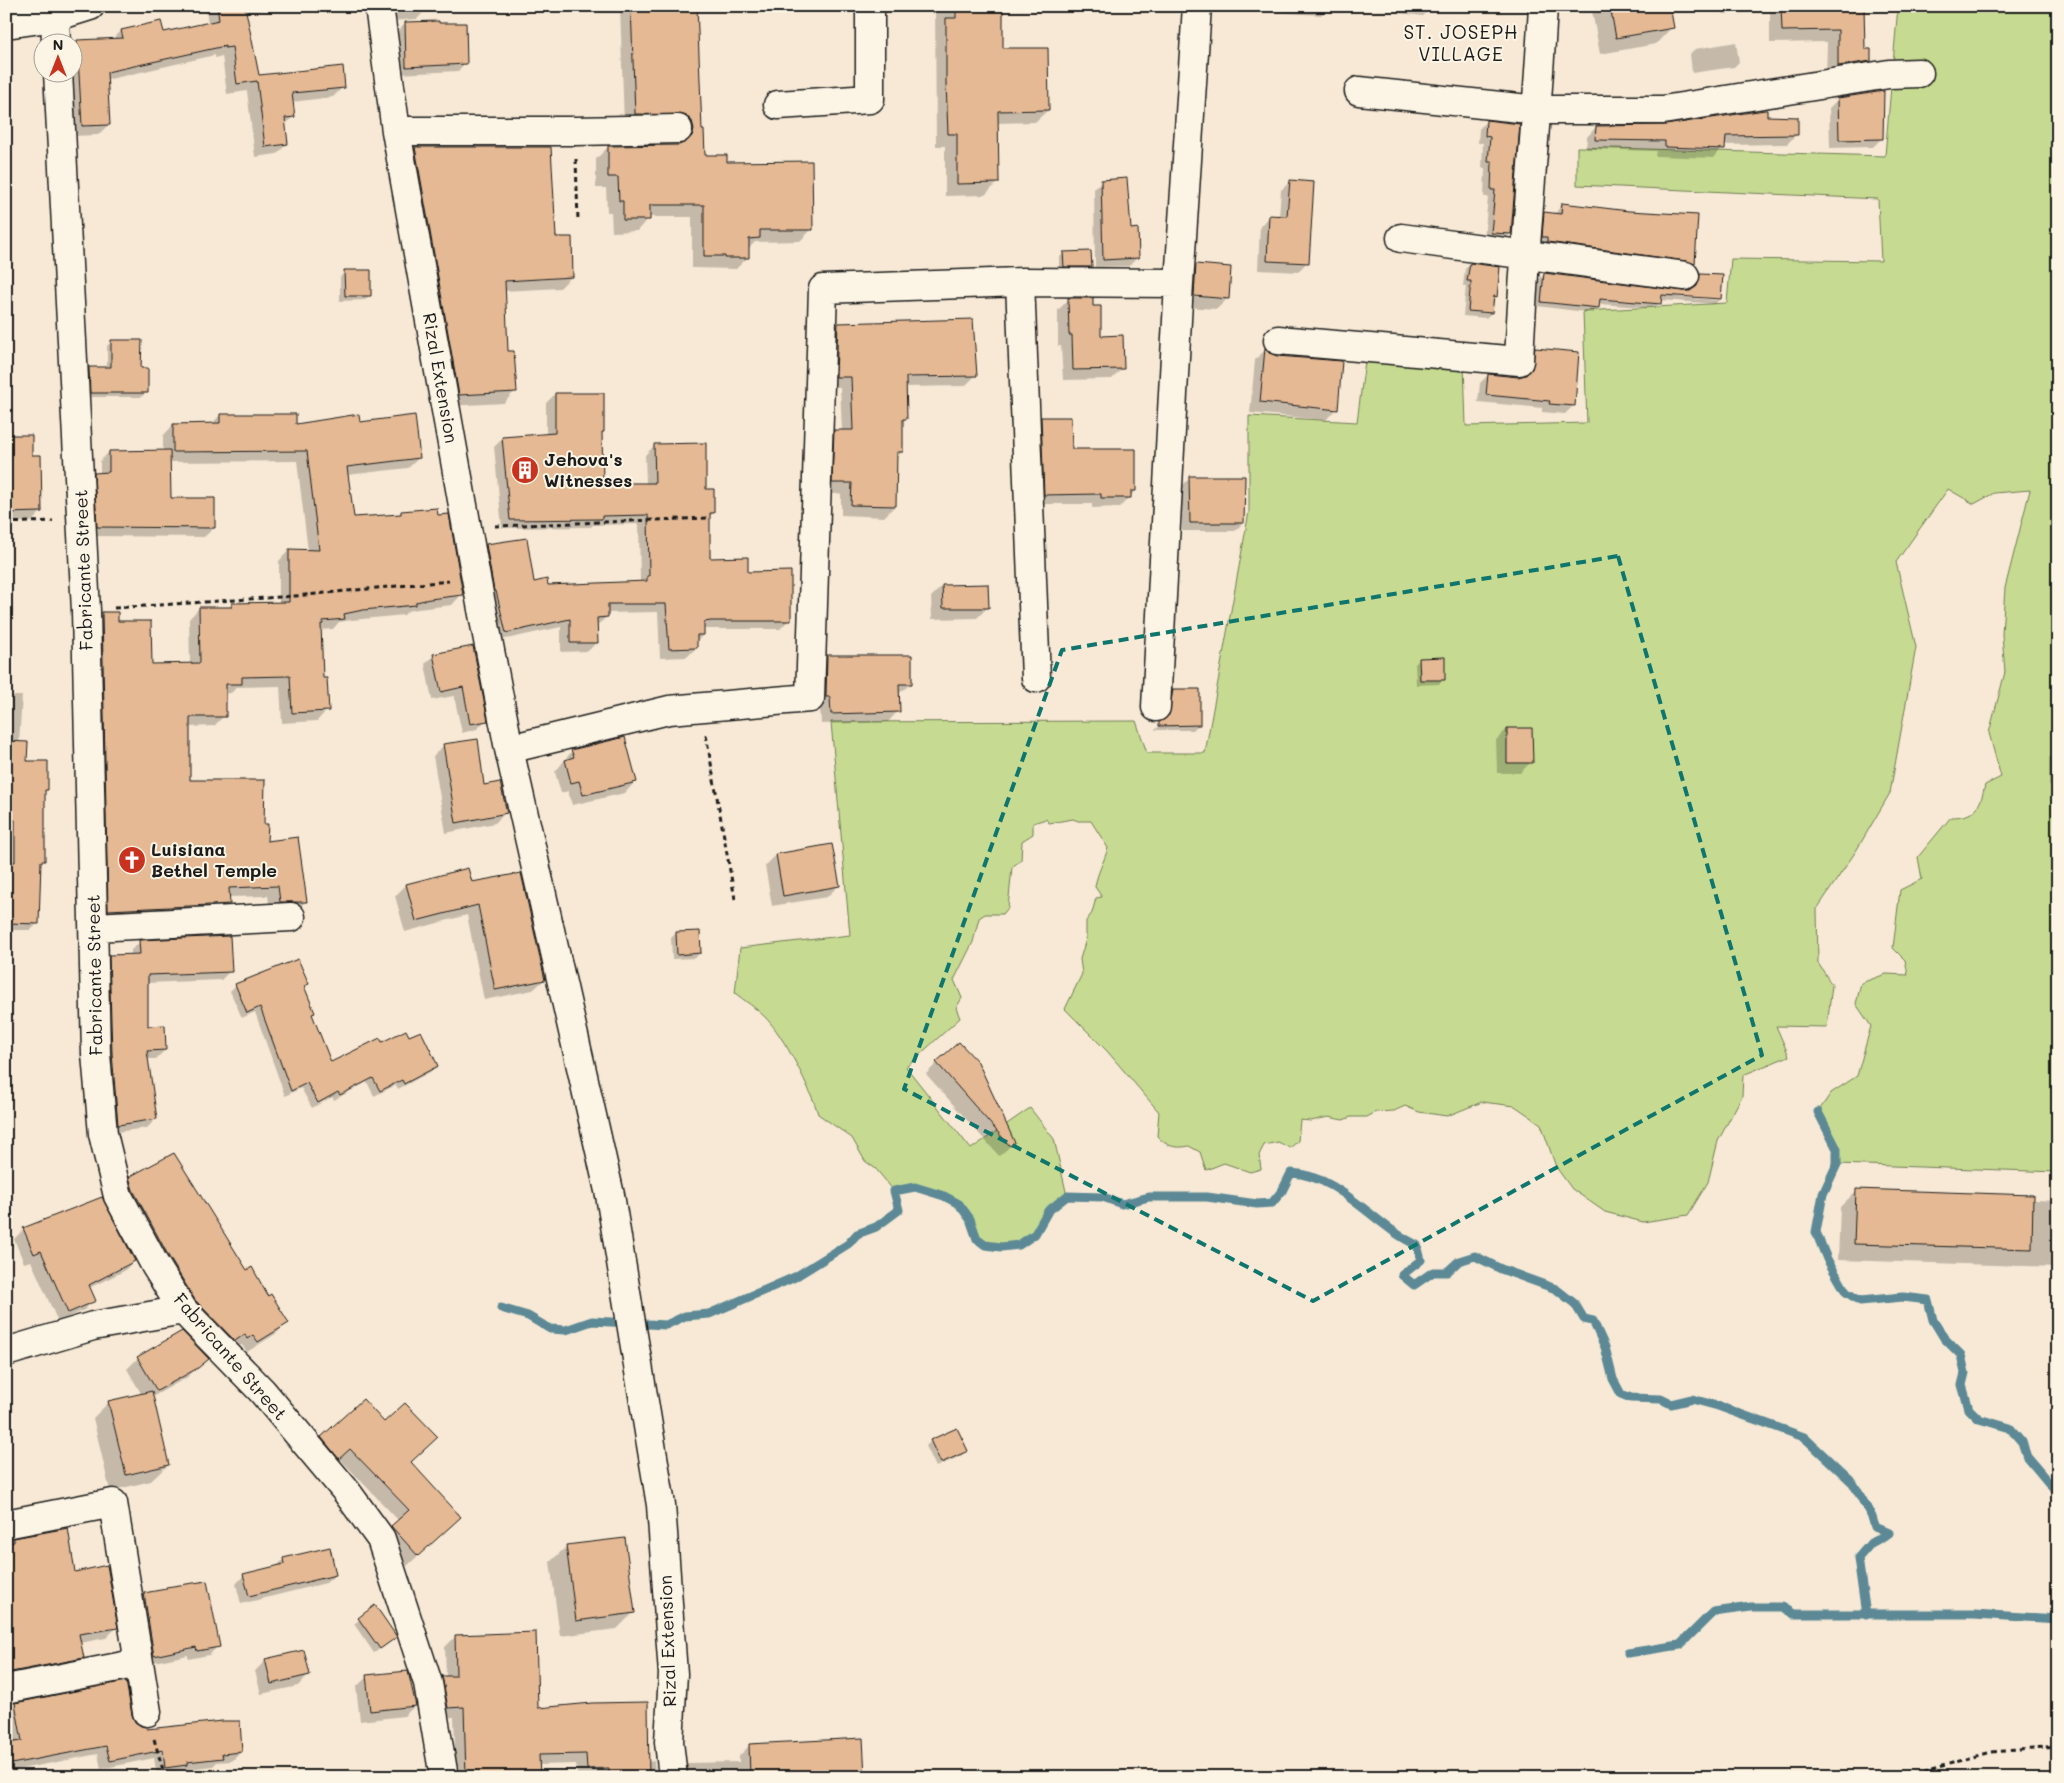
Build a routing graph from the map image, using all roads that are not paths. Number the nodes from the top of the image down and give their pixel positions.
1 (90, 6) edge
2 (379, 6) edge
3 (870, 6) edge
4 (1197, 6) edge
5 (1543, 6) edge
6 (6, 24) edge
7 (55, 30) edge
8 (1919, 73) dead end
9 (59, 82) edge
10 (1359, 92) dead end
11 (778, 105) dead end
12 (1538, 110) junction
13 (678, 129) dead end
14 (396, 131) junction
15 (1401, 238) dead end
16 (1524, 256) junction
17 (1685, 276) dead end
18 (1020, 282) junction
19 (1179, 284) junction
20 (1278, 340) dead end
21 (1036, 678) dead end
22 (1156, 707) dead end
23 (509, 748) junction
24 (291, 917) dead end
25 (94, 927) junction
26 (183, 1310) junction
27 (6, 1352) edge
28 (6, 1524) edge
29 (139, 1663) junction
30 (6, 1689) edge
31 (147, 1712) road end
32 (444, 1777) edge
33 (673, 1777) edge

1 - 7 street
2 - 14 street, Rizal Extension
3 - 11 street
4 - 19 street
5 - 12 street
6 - 7 street
8 - 12 street
9 - 25 street, Fabricante Street
10 - 12 street
12 - 16 street
13 - 14 street
14 - 23 street, Rizal Extension
15 - 16 street
16 - 17 street
16 - 20 street
18 - 19 street
18 - 21 street
18 - 23 street
19 - 22 street
23 - 33 street, Rizal Extension
24 - 25 street
25 - 26 street, Fabricante Street
26 - 27 street
26 - 32 street, Fabricante Street
28 - 29 street
29 - 30 street
29 - 31 street

